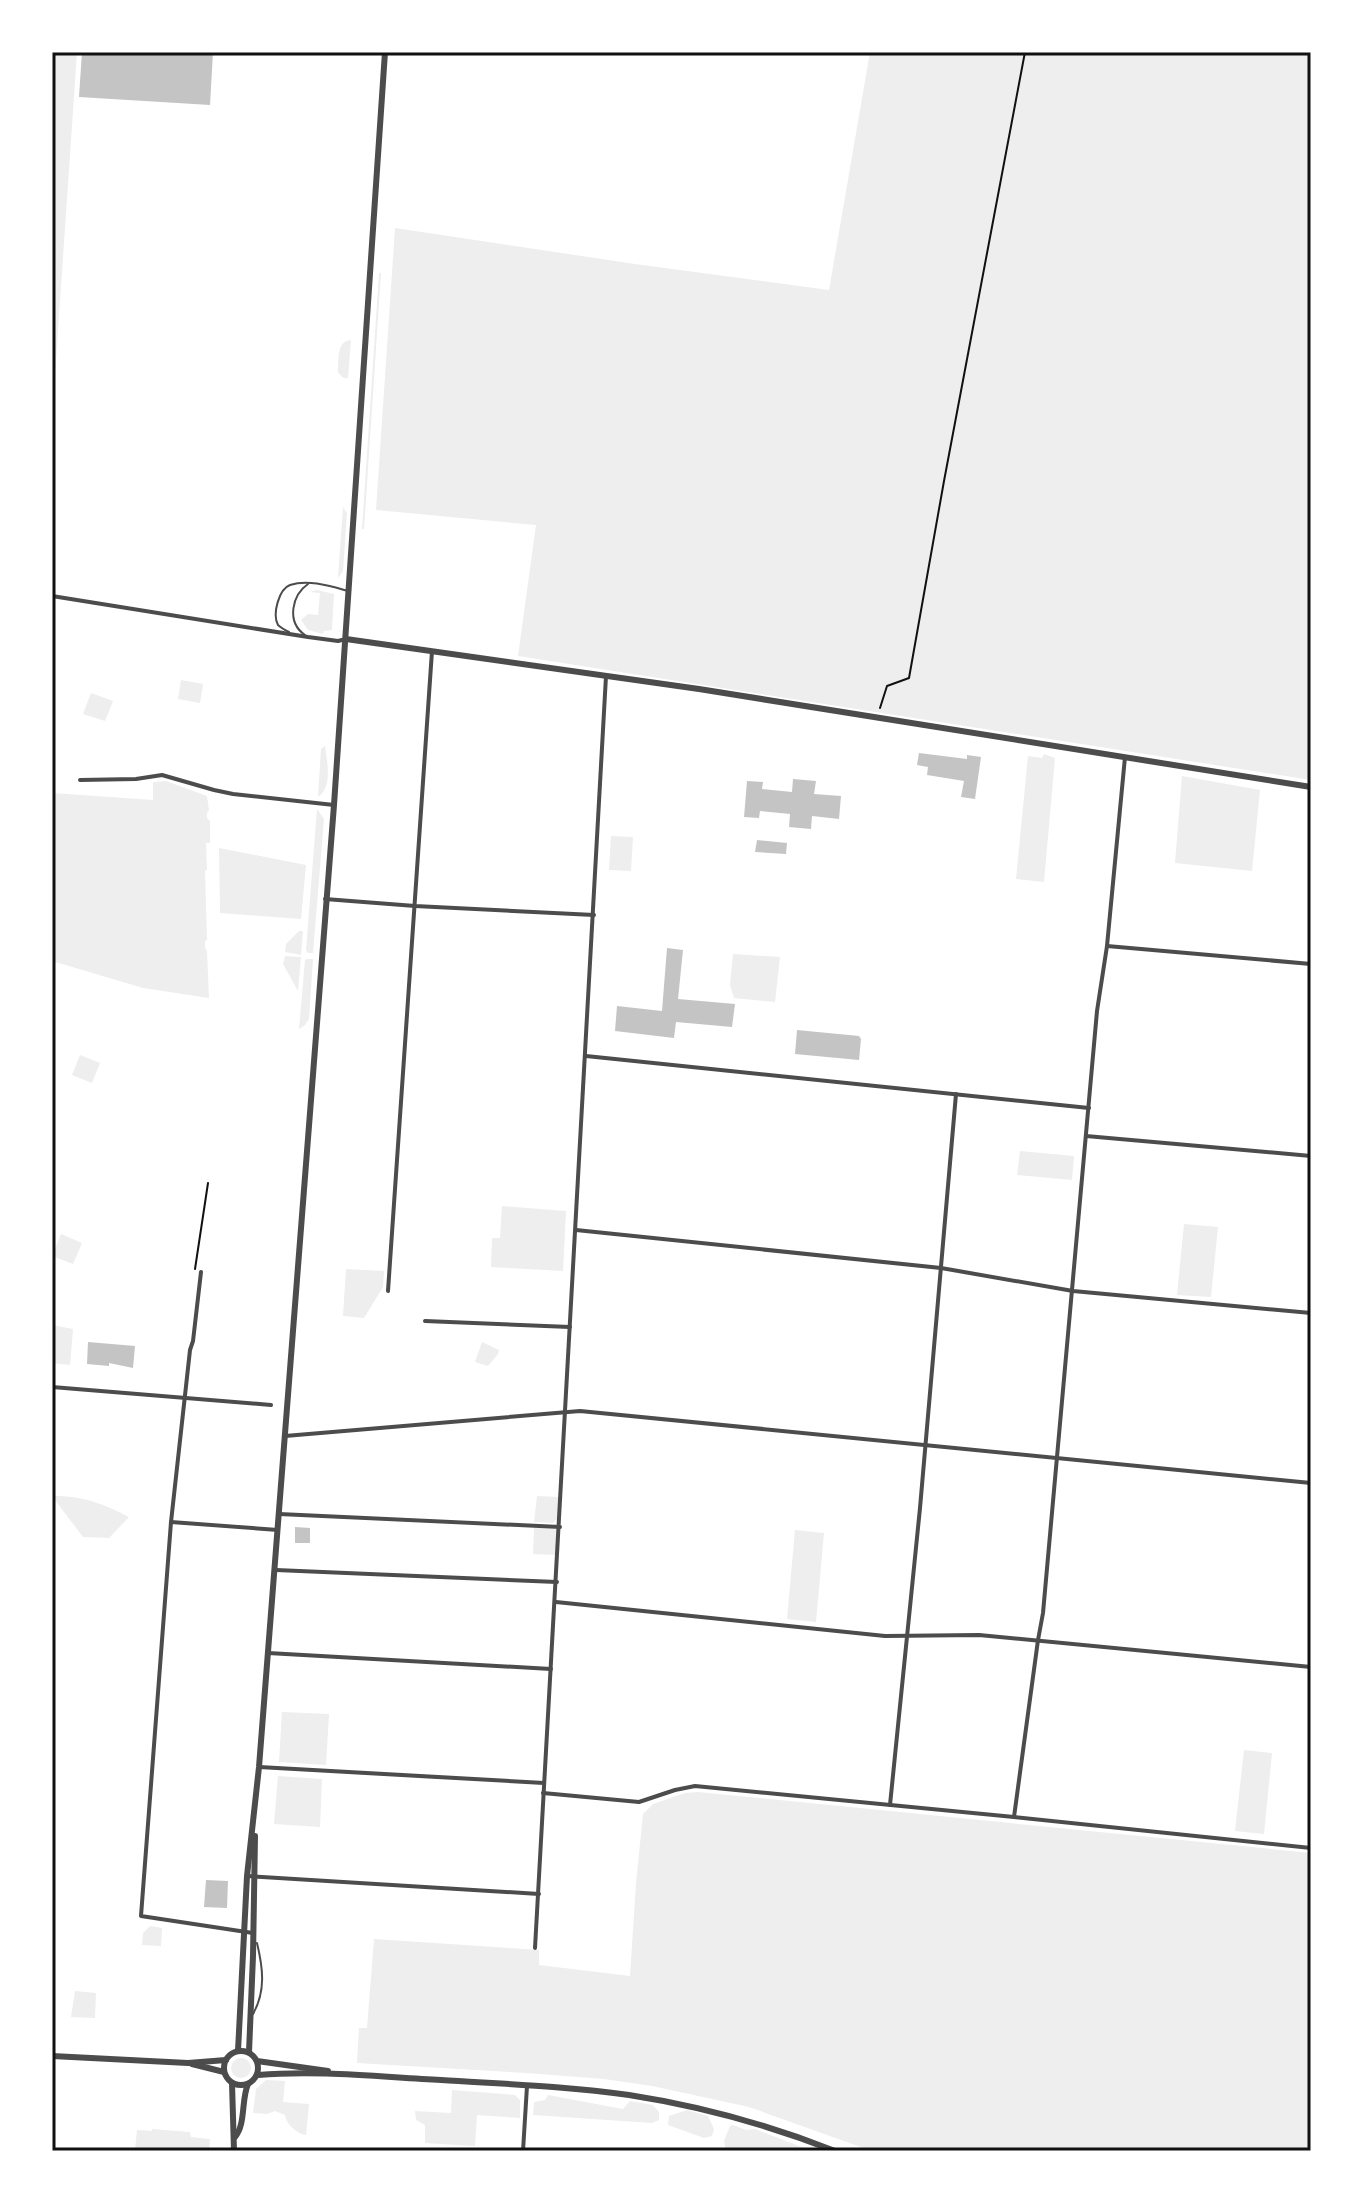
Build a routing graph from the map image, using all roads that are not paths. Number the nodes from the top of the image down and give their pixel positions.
1 (385, 52) edge
2 (309, 583) junction
3 (349, 591) junction
4 (52, 596) edge
5 (291, 634) junction
6 (308, 637) junction
7 (346, 639) junction
8 (432, 650) junction
9 (606, 675) junction
10 (1125, 757) junction
11 (80, 780) dead end
12 (1311, 787) edge
13 (334, 805) junction
14 (325, 899) junction
15 (415, 906) junction
16 (594, 915) junction
17 (1107, 946) junction
18 (1311, 964) edge
19 (586, 1056) junction
20 (956, 1094) junction
21 (1089, 1108) junction
22 (1086, 1136) junction
23 (1311, 1156) edge
24 (576, 1230) junction
25 (941, 1268) junction
26 (201, 1272) road end
27 (388, 1291) dead end
28 (1073, 1291) junction
29 (1311, 1313) edge
30 (425, 1321) dead end
31 (570, 1327) junction
32 (52, 1387) edge
33 (184, 1398) junction
34 (271, 1405) dead end
35 (566, 1411) junction
36 (285, 1436) junction
37 (925, 1445) junction
38 (1058, 1457) junction
39 (1311, 1483) edge
40 (279, 1514) junction
41 (171, 1522) junction
42 (560, 1527) junction
43 (278, 1530) junction
44 (275, 1570) junction
45 (557, 1582) junction
46 (556, 1602) junction
47 (907, 1637) junction
48 (1038, 1640) junction
49 (268, 1653) junction
50 (1311, 1667) edge
51 (551, 1669) junction
52 (259, 1767) junction
53 (544, 1783) junction
54 (543, 1793) junction
55 (890, 1805) junction
56 (256, 1808) junction
57 (1014, 1817) junction
58 (1311, 1848) edge
59 (247, 1876) junction
60 (255, 1876) junction
61 (539, 1894) junction
62 (243, 1931) junction
63 (253, 1933) junction
64 (535, 1948) dead end
65 (238, 2051) junction
66 (249, 2052) junction
67 (52, 2056) edge
68 (226, 2060) junction
69 (257, 2061) junction
70 (188, 2063) junction
71 (224, 2072) junction
72 (258, 2075) junction
73 (352, 2075) junction
74 (232, 2083) junction
75 (248, 2084) junction
76 (527, 2085) junction
77 (235, 2137) junction
78 (234, 2151) edge
79 (523, 2151) edge
80 (835, 2151) edge

1 - 3 street
2 - 3 lane
2 - 5 lane
2 - 6 lane
3 - 7 street
4 - 5 street
5 - 6 street
6 - 7 street
7 - 8 street
7 - 13 street
8 - 9 street
8 - 15 street
9 - 10 street
9 - 16 street
10 - 12 street
10 - 17 street
11 - 13 street
13 - 14 street
14 - 15 street
14 - 36 street
15 - 16 street
15 - 27 street
16 - 19 street
17 - 18 street
17 - 21 street
19 - 20 street
19 - 24 street
20 - 21 street
20 - 25 street
21 - 22 street
22 - 23 street
22 - 28 street
24 - 25 street
24 - 31 street
25 - 28 street
25 - 37 street
26 - 33 street
28 - 29 street
28 - 38 street
30 - 31 street
31 - 35 street
32 - 33 street
33 - 34 street
33 - 41 street
35 - 36 street
35 - 37 street
35 - 42 street
36 - 40 street
37 - 38 street
37 - 47 street
38 - 39 street
38 - 48 street
40 - 42 street
40 - 43 street
41 - 43 street
41 - 62 street
42 - 45 street
43 - 44 street
44 - 45 street
44 - 49 street
45 - 46 street
46 - 47 street
46 - 51 street
47 - 48 street
47 - 55 street
48 - 50 street
48 - 57 street
49 - 51 street
49 - 52 street
51 - 53 street
52 - 53 street
52 - 56 street
53 - 54 street
54 - 55 street
54 - 61 street
55 - 57 street
56 - 59 street
56 - 60 street
57 - 58 street
59 - 60 street
59 - 62 street
60 - 61 street
60 - 63 street
61 - 64 street
62 - 63 street
62 - 65 street
63 - 66 street
65 - 66 street
65 - 68 street
66 - 69 street
67 - 70 street
68 - 70 street
68 - 71 street
69 - 72 street
69 - 73 street
70 - 71 street
71 - 74 street
72 - 73 street
72 - 75 street
73 - 76 street
74 - 75 street
74 - 77 street
75 - 77 street
76 - 79 street
76 - 80 street
77 - 78 street

